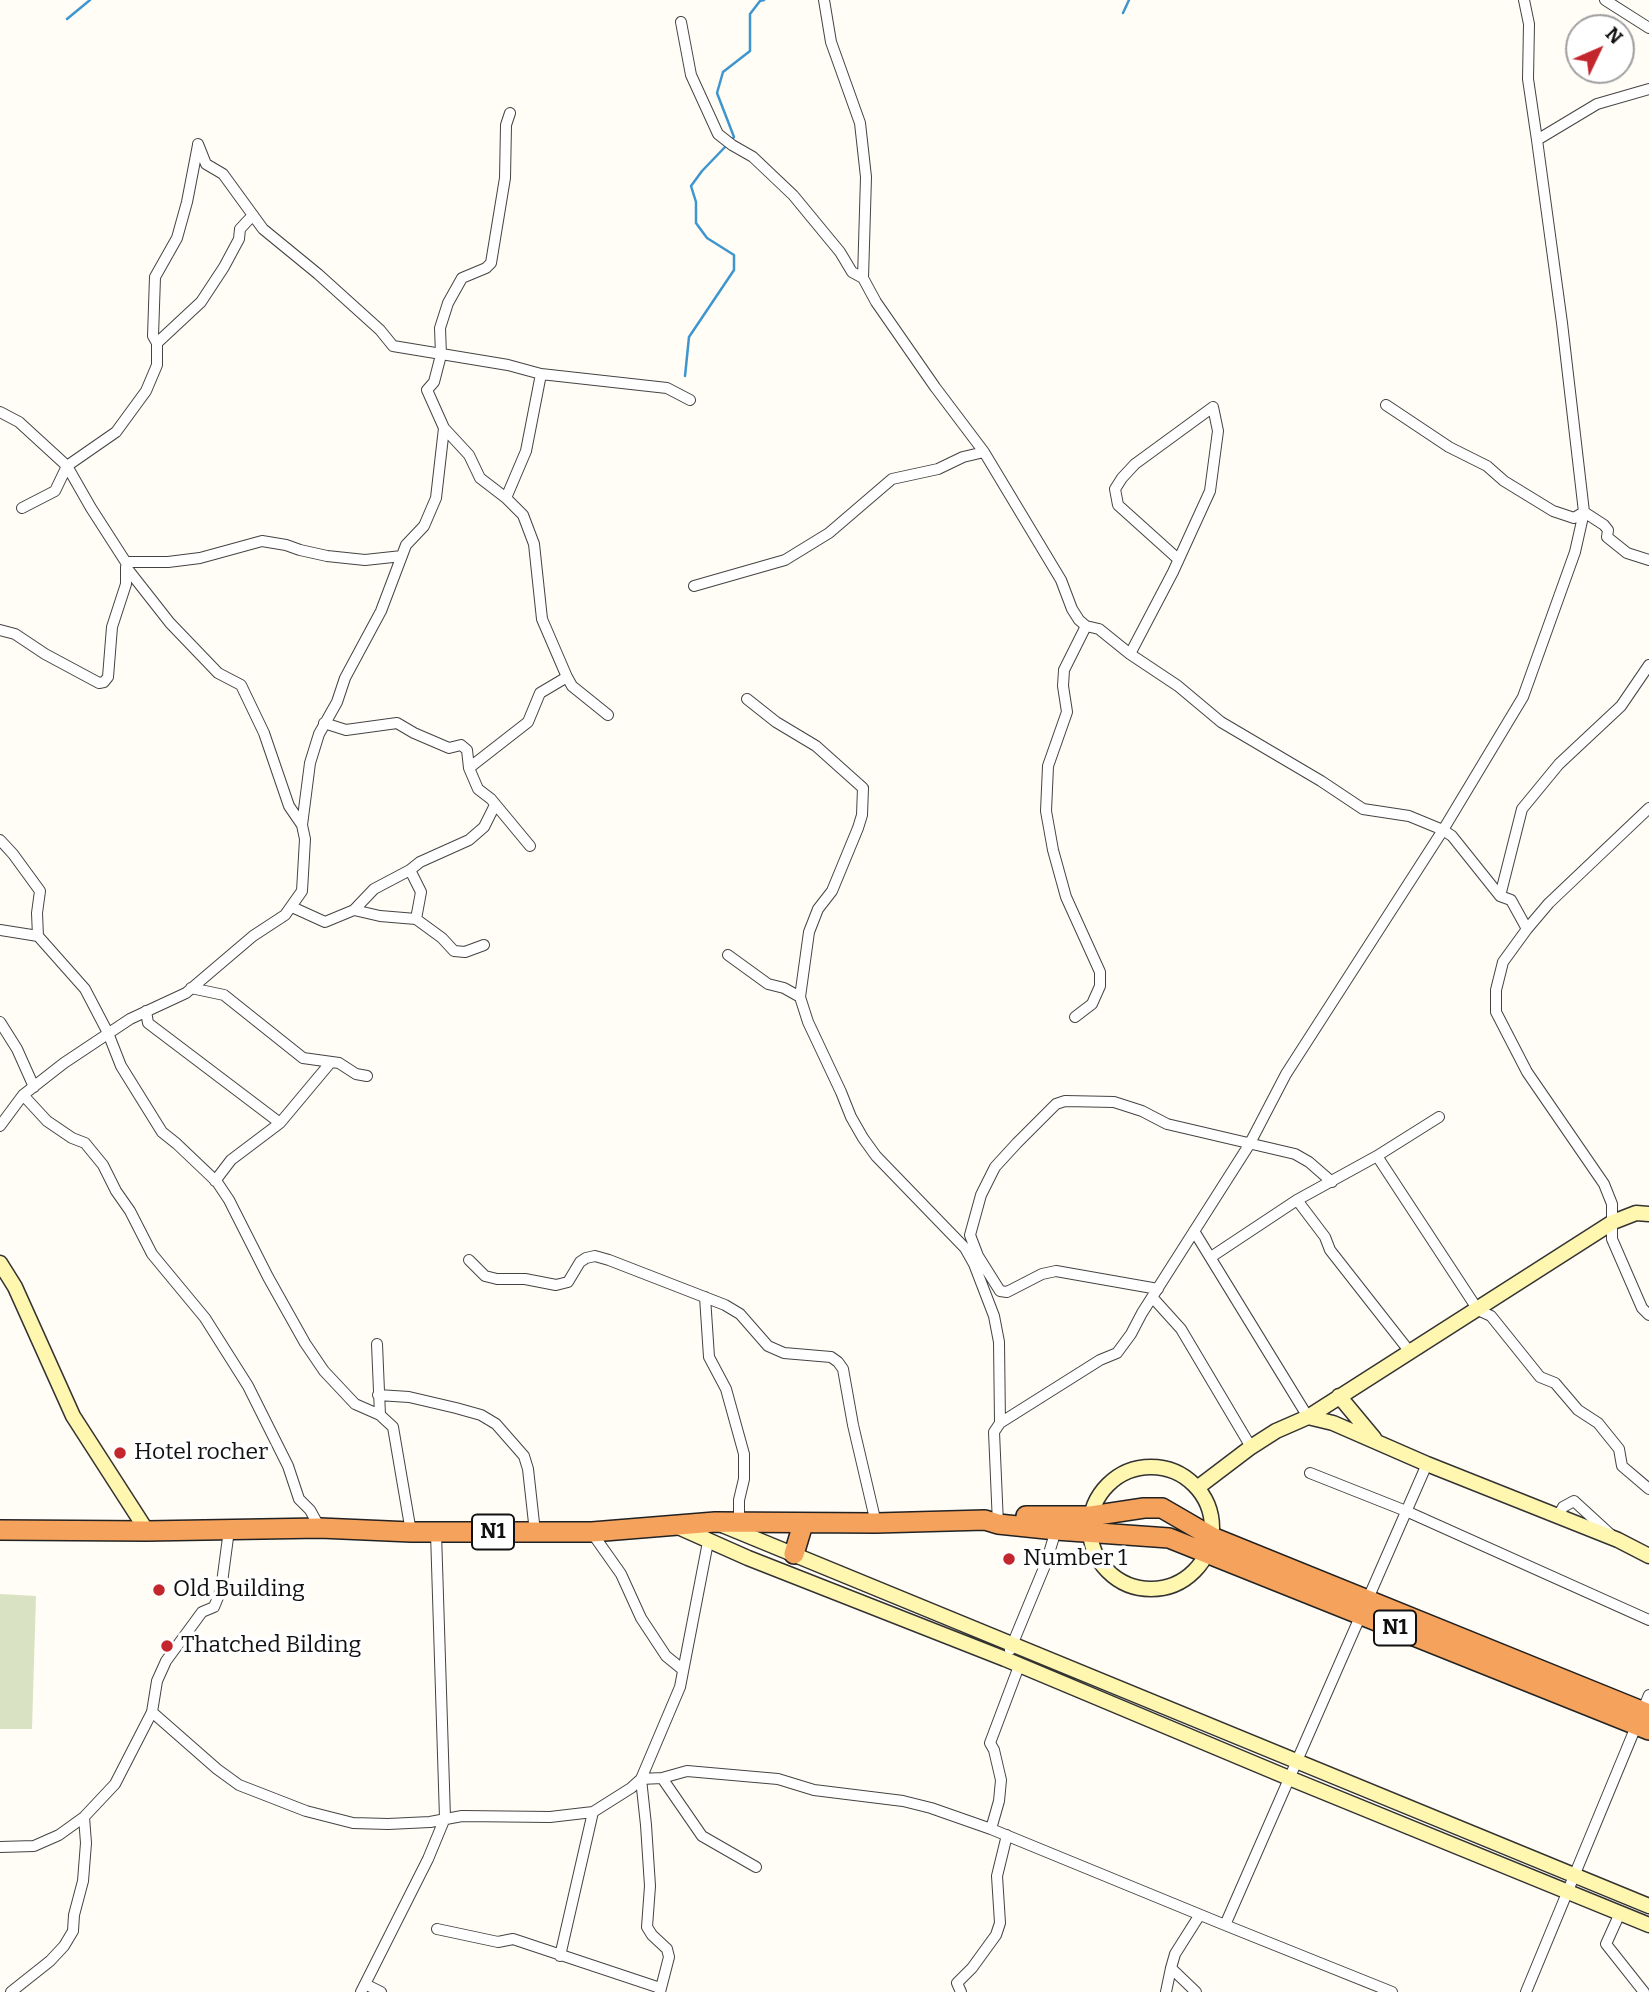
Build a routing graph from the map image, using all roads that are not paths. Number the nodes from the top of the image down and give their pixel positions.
1 (824, 0) edge
2 (1524, 0) edge
3 (1605, 0) edge
4 (681, 22) dead end
5 (1649, 28) edge
6 (1649, 89) edge
7 (510, 113) dead end
8 (1537, 139) junction
9 (253, 215) junction
10 (863, 278) junction
11 (157, 343) junction
12 (442, 355) junction
13 (541, 374) junction
14 (690, 400) dead end
15 (1386, 405) dead end
16 (0, 412) edge
17 (444, 428) junction
18 (984, 452) junction
19 (67, 466) junction
20 (506, 498) junction
21 (22, 508) dead end
22 (1584, 512) junction
23 (402, 556) junction
24 (1178, 559) junction
25 (1649, 560) edge
26 (127, 565) junction
27 (694, 586) dead end
28 (1086, 626) junction
29 (0, 630) edge
30 (1130, 654) junction
31 (1649, 665) edge
32 (567, 677) junction
33 (747, 699) dead end
34 (608, 715) dead end
35 (324, 723) junction
36 (469, 768) junction
37 (495, 805) junction
38 (1649, 808) edge
39 (302, 825) junction
40 (1443, 830) junction
41 (0, 841) edge
42 (530, 846) dead end
43 (410, 870) junction
44 (1500, 896) junction
45 (292, 907) junction
46 (354, 910) junction
47 (415, 919) junction
48 (1527, 929) junction
49 (0, 930) edge
50 (38, 936) junction
51 (484, 945) dead end
52 (728, 955) dead end
53 (191, 988) junction
54 (800, 997) junction
55 (146, 1011) junction
56 (1075, 1017) dead end
57 (0, 1022) edge
58 (108, 1033) junction
59 (331, 1062) junction
60 (367, 1076) dead end
61 (34, 1087) junction
62 (23, 1095) junction
63 (1439, 1117) dead end
64 (280, 1123) junction
65 (0, 1126) edge
66 (1249, 1144) junction
67 (1377, 1156) junction
68 (215, 1181) junction
69 (1332, 1182) junction
70 (1297, 1200) junction
71 (1649, 1203) edge
72 (1642, 1214) edge
73 (1613, 1222) junction
74 (1194, 1231) junction
75 (1211, 1257) junction
76 (469, 1260) dead end
77 (0, 1263) edge
78 (1156, 1294) junction
79 (705, 1297) junction
80 (1478, 1310) junction
81 (1649, 1315) edge
82 (377, 1344) dead end
83 (1410, 1353) junction
84 (378, 1395) junction
85 (1339, 1396) junction
86 (380, 1415) junction
87 (1308, 1417) junction
88 (1000, 1423) junction
89 (1377, 1442) junction
90 (1251, 1447) junction
91 (1427, 1464) junction
92 (1310, 1473) dead end
93 (1197, 1488) junction
94 (1649, 1489) edge
95 (1144, 1508) junction
96 (1406, 1511) junction
97 (1176, 1515) junction
98 (1558, 1517) junction
99 (994, 1520) junction
100 (708, 1522) junction
101 (739, 1523) junction
102 (672, 1524) junction
103 (803, 1524) junction
104 (876, 1524) junction
105 (1091, 1524) junction
106 (320, 1528) junction
107 (0, 1530) edge
108 (229, 1530) junction
109 (1056, 1530) junction
110 (148, 1531) junction
111 (411, 1532) junction
112 (535, 1532) junction
113 (592, 1532) junction
114 (436, 1533) junction
115 (1139, 1534) junction
116 (1169, 1538) junction
117 (1618, 1540) junction
118 (708, 1542) junction
119 (1209, 1544) junction
120 (794, 1554) junction
121 (1649, 1556) edge
122 (1364, 1606) junction
123 (1649, 1620) edge
124 (964, 1626) junction
125 (957, 1642) junction
126 (1012, 1645) junction
127 (1012, 1663) junction
128 (682, 1669) junction
129 (1095, 1679) junction
130 (1089, 1695) junction
131 (152, 1712) junction
132 (1645, 1715) edge
133 (1198, 1721) junction
134 (1193, 1738) junction
135 (1296, 1763) junction
136 (662, 1778) junction
137 (640, 1779) junction
138 (1289, 1779) junction
139 (593, 1812) junction
140 (84, 1816) junction
141 (445, 1818) junction
142 (990, 1829) junction
143 (1007, 1835) junction
144 (0, 1847) edge
145 (756, 1867) dead end
146 (1574, 1874) junction
147 (1567, 1892) junction
148 (1649, 1906) edge
149 (1620, 1913) junction
150 (1199, 1916) junction
151 (1225, 1925) junction
152 (1649, 1925) edge
153 (437, 1929) dead end
154 (560, 1956) junction
155 (1171, 1968) junction
156 (363, 1988) edge
157 (660, 1990) edge
158 (11, 1992) edge
159 (381, 1992) edge
160 (961, 1992) edge
161 (1166, 1992) edge
162 (1196, 1992) edge
163 (1392, 1992) edge
164 (1525, 1992) edge
165 (1644, 1992) edge

1 - 10 street
2 - 8 street
3 - 5 street
4 - 10 street
6 - 8 street
7 - 12 street
8 - 22 street
9 - 11 street
9 - 11 street
9 - 12 street
10 - 18 street
11 - 19 street
12 - 13 street
12 - 17 street
13 - 14 street
13 - 20 street
15 - 22 street
16 - 19 street
17 - 20 street
17 - 23 street
18 - 27 street
18 - 28 street
19 - 21 street
19 - 26 street
20 - 32 street
22 - 25 street
22 - 40 street
23 - 26 street
23 - 35 street
24 - 24 street
24 - 30 street
26 - 29 street
26 - 39 street
28 - 30 street
28 - 56 street
30 - 40 street
31 - 44 street
32 - 34 street
32 - 36 street
33 - 54 street
35 - 36 street
35 - 39 street
36 - 37 street
37 - 42 street
37 - 43 street
38 - 48 street
39 - 45 street
40 - 44 street
40 - 66 street
41 - 50 street
43 - 46 street
43 - 47 street
44 - 48 street
45 - 46 street
45 - 53 street
46 - 47 street
47 - 51 street
48 - 73 street
49 - 50 street
50 - 58 street
52 - 54 street
53 - 55 street
53 - 59 street
54 - 88 street
55 - 58 street
55 - 64 street
57 - 61 street
58 - 61 street
58 - 68 street
59 - 60 street
59 - 64 street
61 - 62 street
62 - 65 street
62 - 106 street
63 - 67 street
64 - 68 street
66 - 69 street
66 - 74 street
66 - 78 street
67 - 69 street
67 - 80 street
68 - 86 street
69 - 70 street
70 - 75 street
70 - 83 street
71 - 72 street
72 - 73 street
73 - 80 street
73 - 81 street
74 - 75 street
74 - 78 street
75 - 87 street
76 - 79 street
77 - 110 street
78 - 88 street
78 - 90 street
79 - 101 street
79 - 104 street
80 - 83 street
80 - 94 street
82 - 84 street
83 - 85 street
84 - 86 street
84 - 112 street
85 - 87 street
85 - 89 street
86 - 111 street
87 - 89 street
87 - 90 street
88 - 99 street
89 - 91 street
90 - 93 street
91 - 96 street
91 - 98 street
92 - 96 street
93 - 105 street
93 - 119 street
95 - 97 highway, N1
95 - 105 highway, N1
95 - 115 highway
96 - 122 street
96 - 123 street
97 - 116 highway
97 - 119 highway, N1
98 - 117 street
98 - 117 street
99 - 104 highway, N1
99 - 105 highway, N1
99 - 109 highway, N1
100 - 101 highway, N1
100 - 102 highway, N1
100 - 118 street
100 - 120 street
101 - 103 highway, N1
102 - 113 highway, N1
102 - 118 street
103 - 104 highway, N1
103 - 120 highway
105 - 109 highway, N1
105 - 115 highway, N1
105 - 119 street
106 - 108 highway, N1
106 - 111 highway, N1
107 - 110 highway, N1
108 - 110 highway, N1
108 - 131 street
109 - 126 street
111 - 114 highway, N1
112 - 113 highway, N1
112 - 114 highway, N1
113 - 128 street
114 - 141 street
115 - 116 highway, N1
116 - 119 highway, N1
117 - 121 street
118 - 125 street
118 - 128 street
119 - 122 highway, N1
120 - 124 street
122 - 132 highway, N1
122 - 135 street
124 - 125 street
124 - 126 street
125 - 127 street
126 - 127 street
126 - 129 street
127 - 130 street
127 - 142 street
128 - 137 street
129 - 130 street
129 - 133 street
130 - 134 street
131 - 140 street
131 - 141 street
132 - 146 street
133 - 134 street
133 - 135 street
134 - 138 street
135 - 138 street
135 - 146 street
136 - 137 street
136 - 142 street
136 - 145 street
137 - 139 street
137 - 157 street
138 - 147 street
138 - 151 street
139 - 141 street
139 - 154 street
140 - 144 street
140 - 158 street
141 - 156 street
142 - 143 street
143 - 150 street
143 - 160 street
146 - 147 street
146 - 148 street
147 - 149 street
147 - 164 street
149 - 152 street
149 - 165 street
150 - 151 street
150 - 155 street
151 - 163 street
153 - 154 street
154 - 157 street
155 - 161 street
155 - 162 street
156 - 159 street

